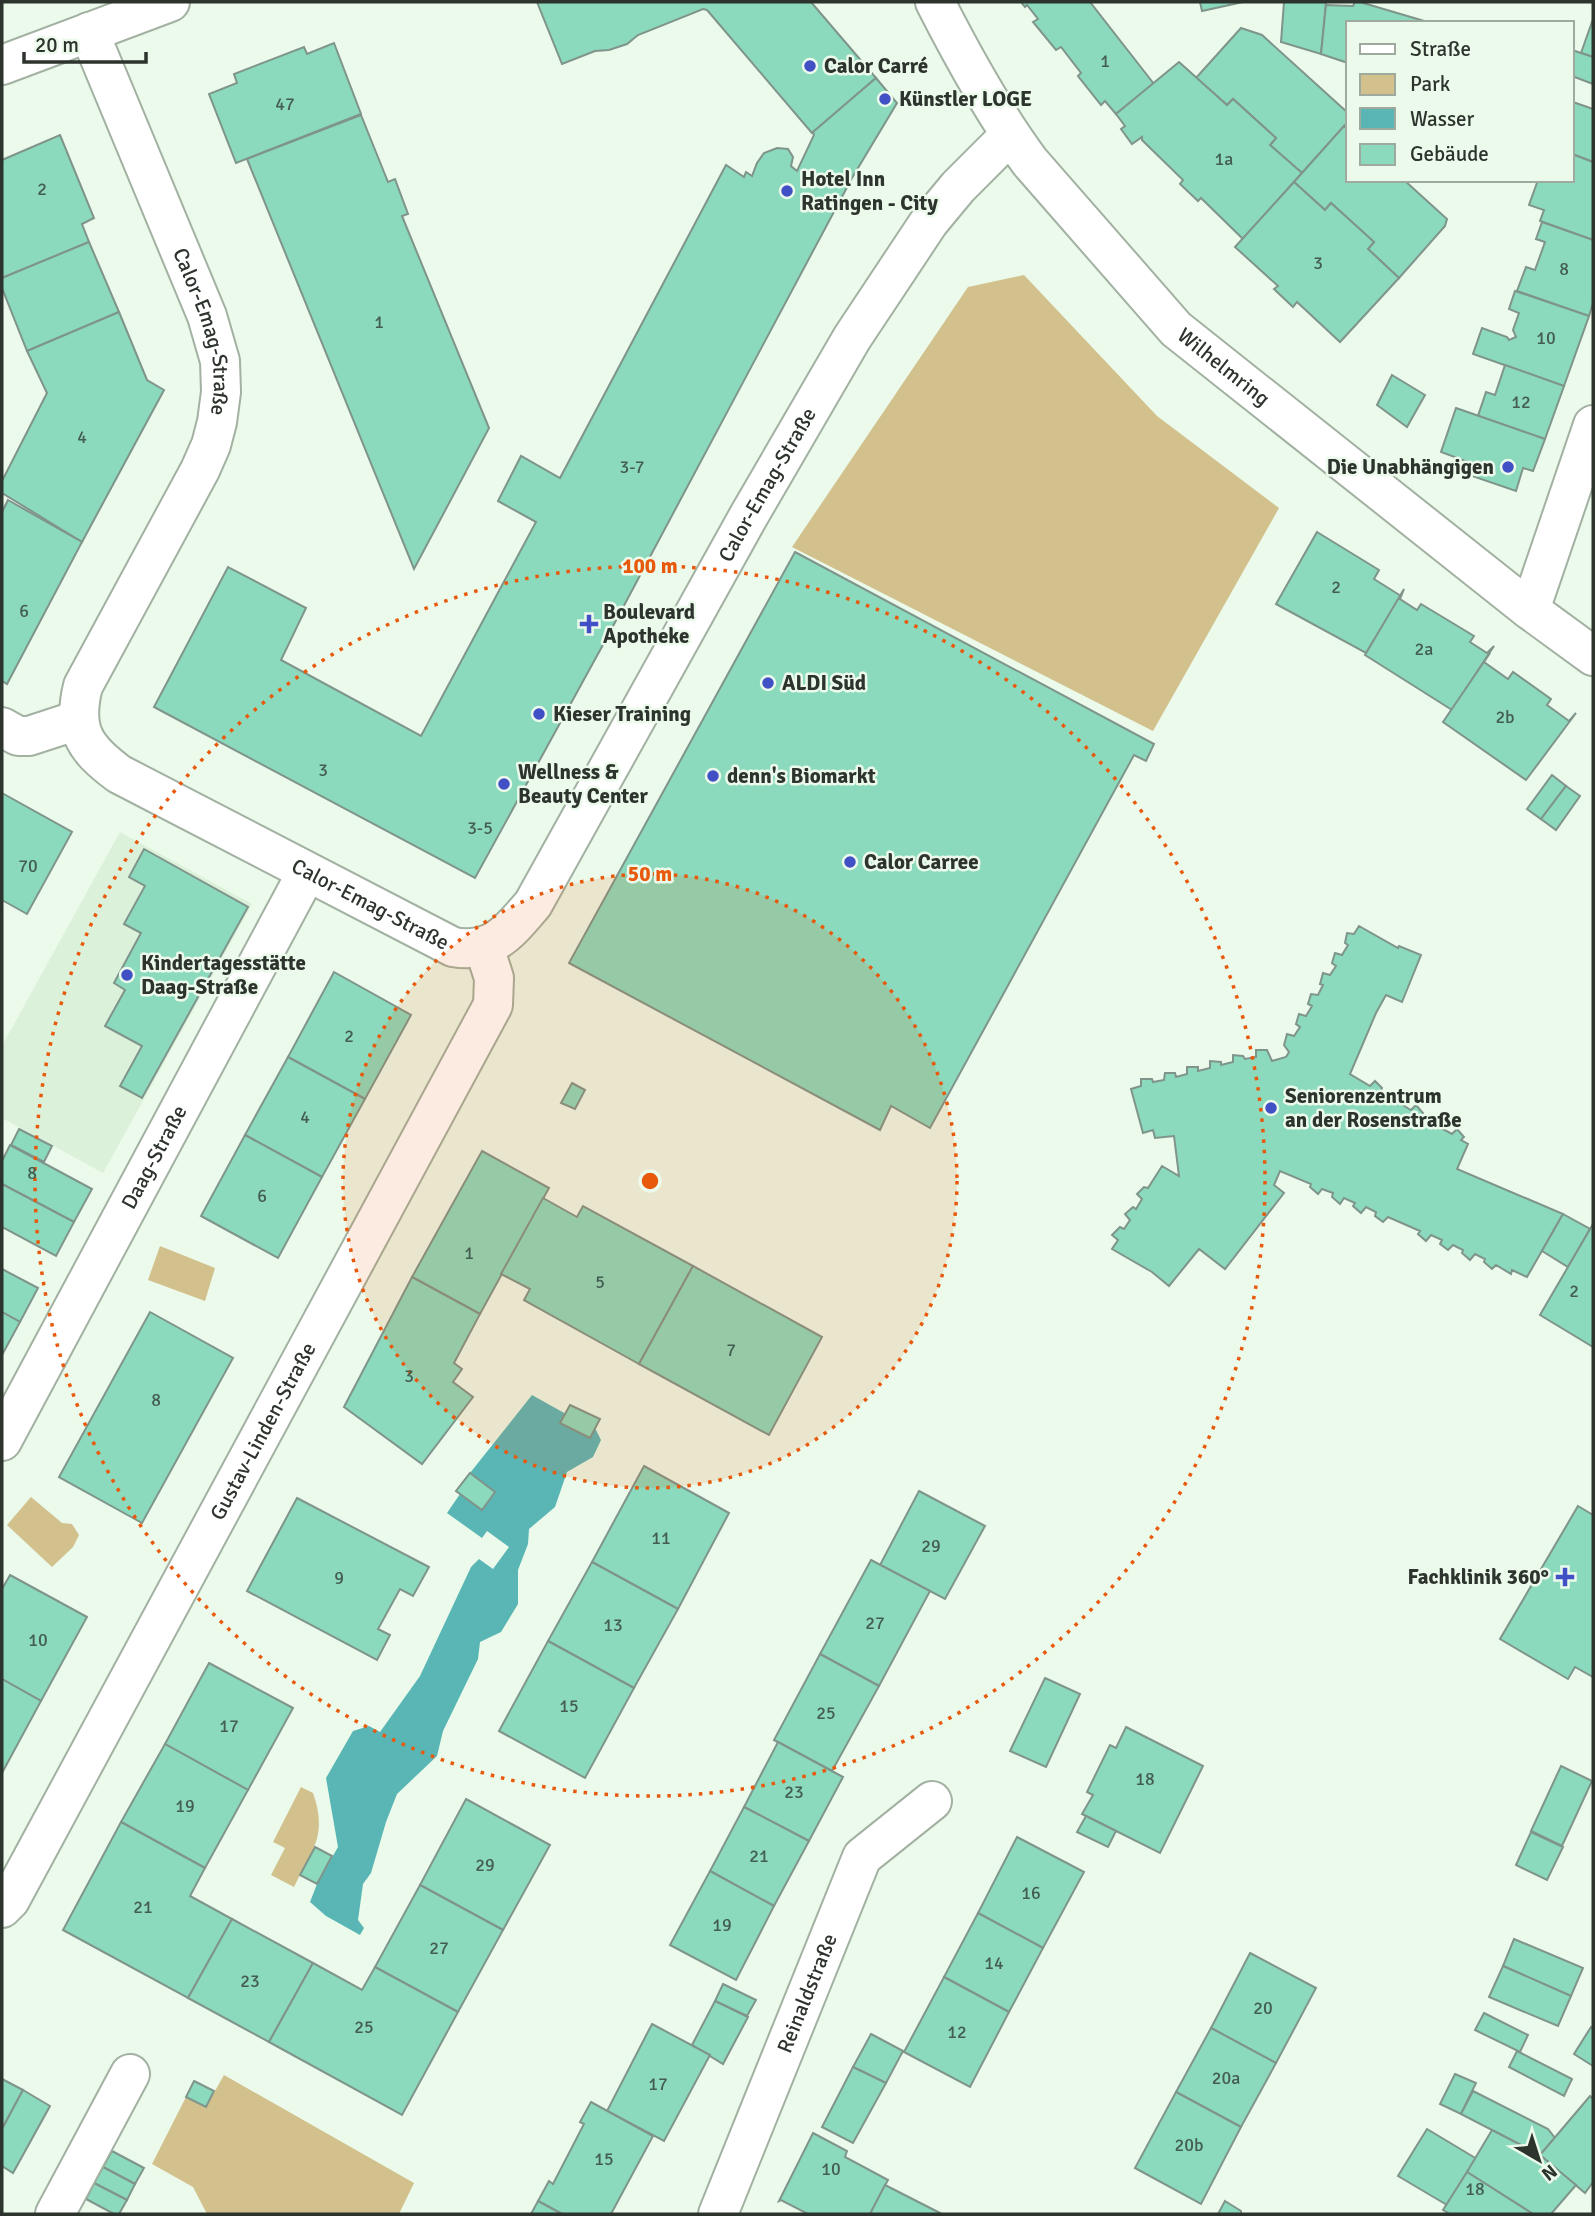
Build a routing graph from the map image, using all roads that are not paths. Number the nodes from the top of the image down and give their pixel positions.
1 (170, 2) edge
2 (935, 2) edge
3 (89, 32) junction
4 (2, 65) edge
5 (1010, 135) junction
6 (1593, 425) edge
7 (1530, 610) junction
8 (1593, 656) edge
9 (78, 720) junction
10 (2, 727) edge
11 (307, 872) junction
12 (484, 947) junction
13 (2, 1441) edge
14 (932, 1801) dead end
15 (2, 1908) edge
16 (130, 2074) dead end
17 (55, 2214) edge
18 (718, 2214) edge

1 - 3 street
2 - 5 street, Wilhelmring
3 - 4 street
3 - 9 street, Calor-Emag-Straße
5 - 7 street, Wilhelmring
5 - 12 street, Calor-Emag-Straße
6 - 7 street
7 - 8 street, Wilhelmring
9 - 10 street
9 - 11 street, Calor-Emag-Straße
11 - 12 street, Calor-Emag-Straße
11 - 13 street, Daag-Straße
12 - 15 street, Gustav-Linden-Straße
14 - 18 street, Reinaldstraße
16 - 17 street

